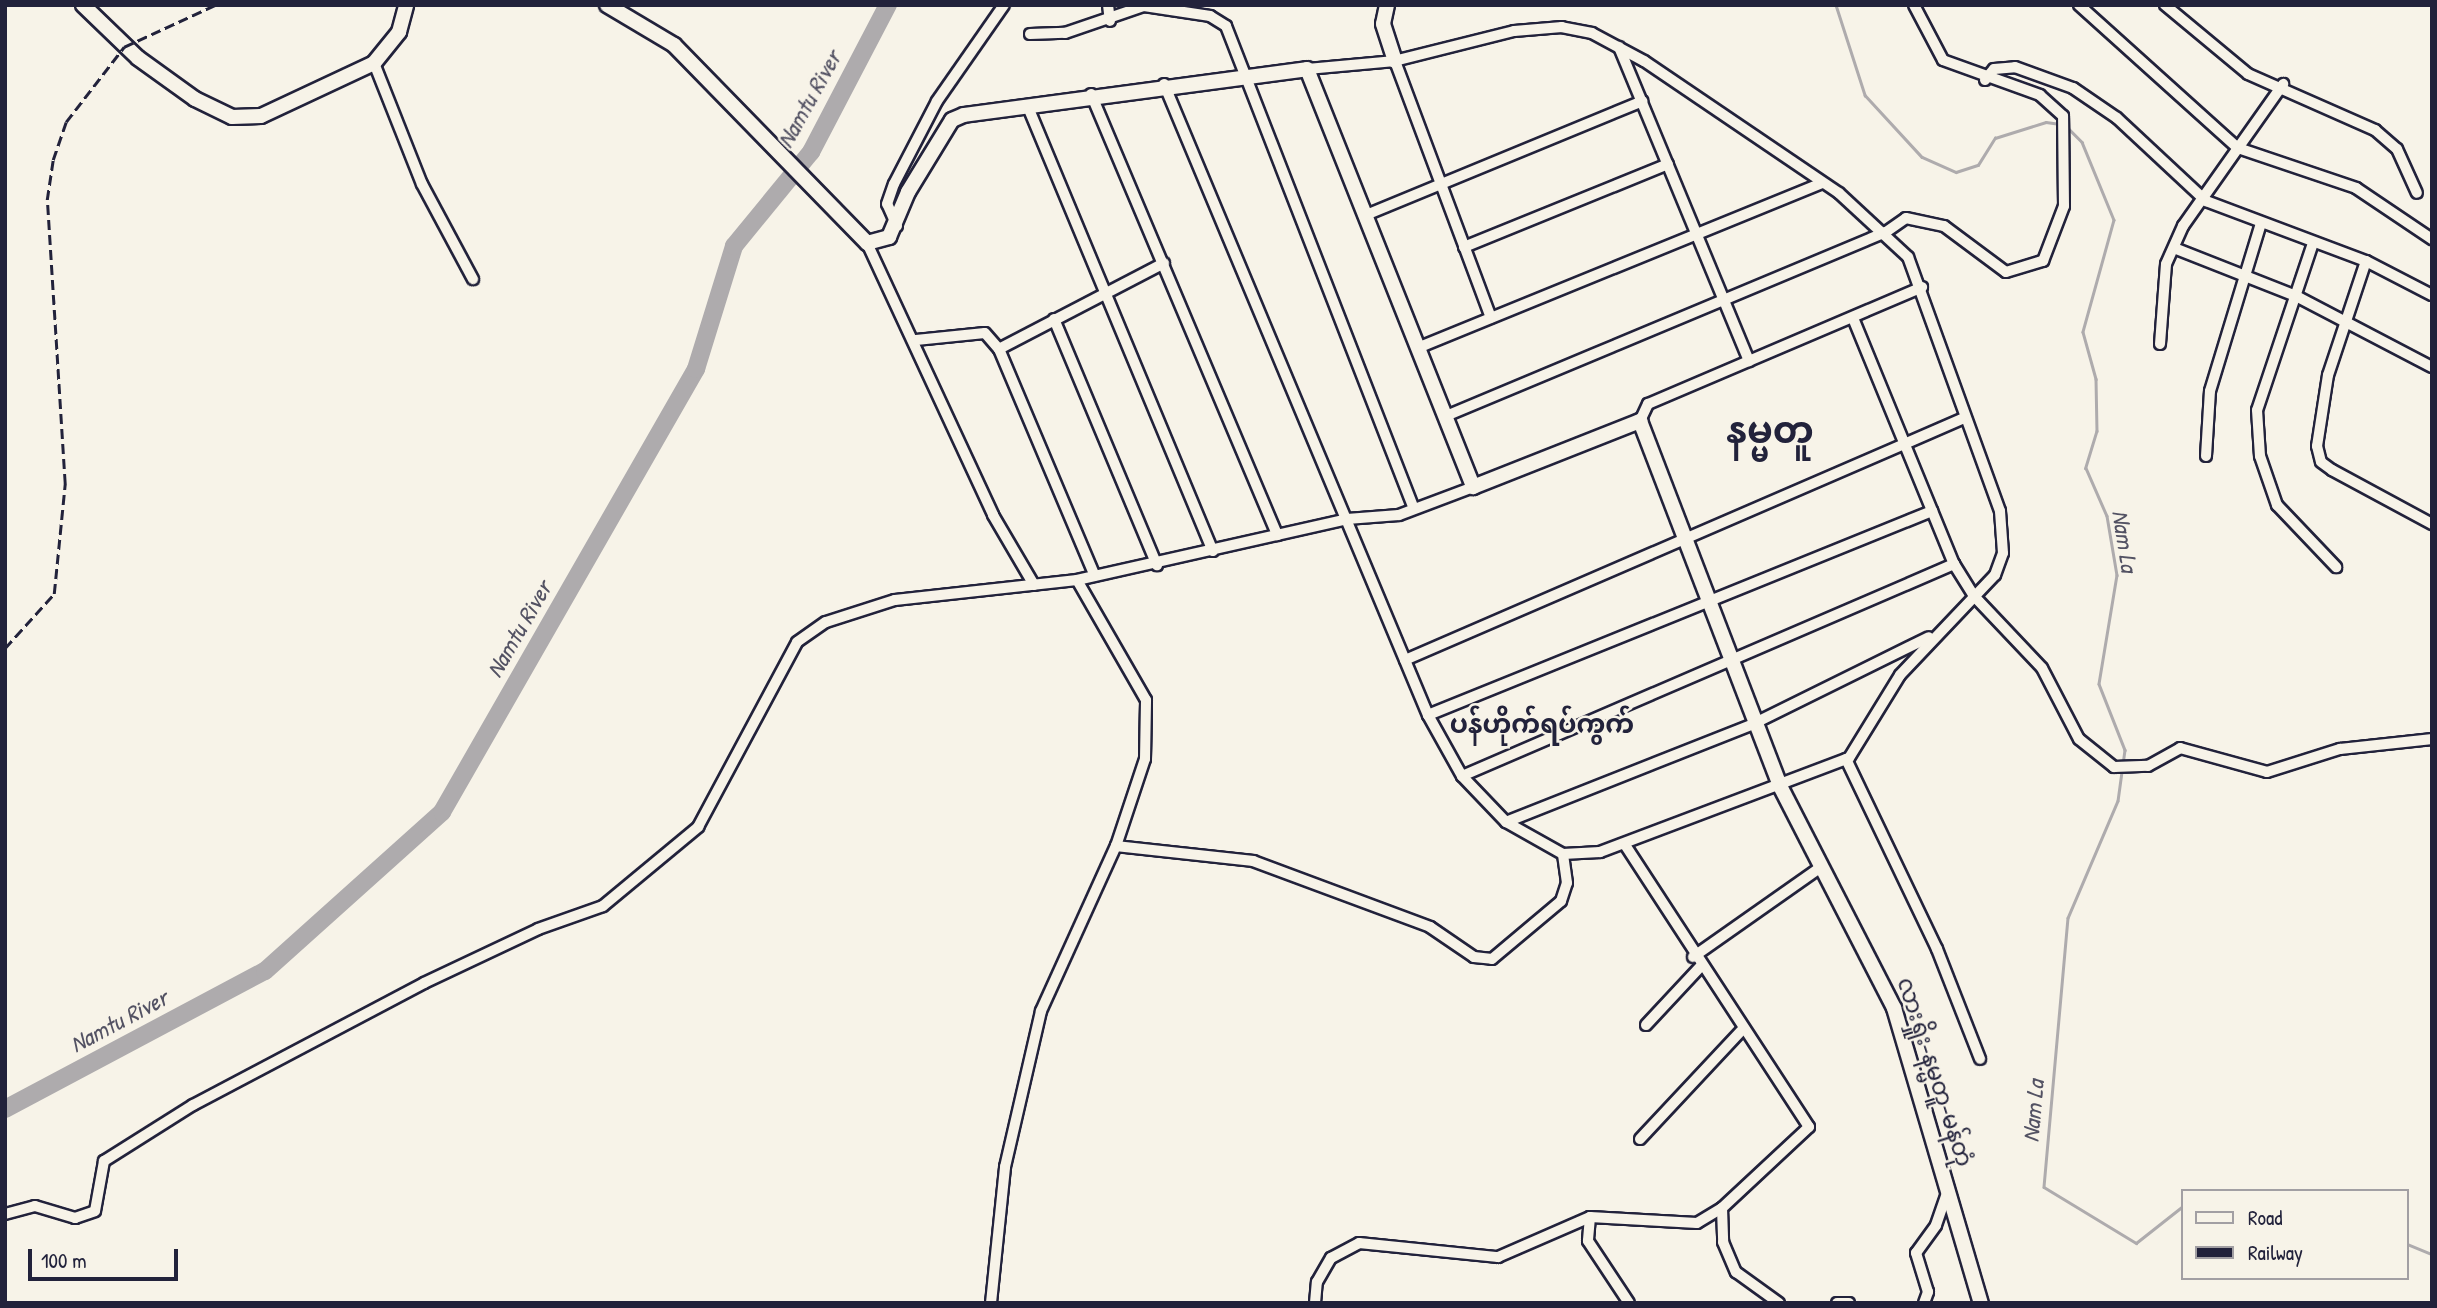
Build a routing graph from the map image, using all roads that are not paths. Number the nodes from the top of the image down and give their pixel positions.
1 (83, 5) edge
2 (407, 5) edge
3 (607, 5) edge
4 (1004, 5) edge
5 (1108, 5) edge
6 (1387, 5) edge
7 (1914, 5) edge
8 (2079, 5) edge
9 (2165, 5) edge
10 (1110, 21) junction
11 (1030, 34) dead end
12 (1619, 46) junction
13 (1395, 61) junction
14 (374, 64) junction
15 (1307, 69) junction
16 (1244, 75) junction
17 (1985, 80) junction
18 (1164, 84) junction
19 (2283, 85) junction
20 (1091, 93) junction
21 (1642, 101) junction
22 (1028, 107) junction
23 (2238, 148) junction
24 (1668, 164) junction
25 (1822, 183) junction
26 (1441, 184) junction
27 (2417, 193) dead end
28 (2200, 197) junction
29 (1366, 215) junction
30 (2261, 223) junction
31 (897, 226) junction
32 (1886, 232) junction
33 (1698, 234) junction
34 (2432, 239) edge
35 (867, 243) junction
36 (2313, 243) junction
37 (1464, 247) junction
38 (2174, 248) junction
39 (2366, 261) junction
40 (1164, 263) junction
41 (2241, 276) junction
42 (473, 279) dead end
43 (1922, 286) junction
44 (1104, 292) junction
45 (2432, 295) edge
46 (2296, 296) junction
47 (1724, 300) junction
48 (1491, 318) junction
49 (1853, 318) junction
50 (1054, 319) junction
51 (2346, 319) junction
52 (916, 340) junction
53 (2160, 344) dead end
54 (1420, 346) junction
55 (999, 349) junction
56 (1749, 361) junction
57 (2432, 367) edge
58 (1446, 416) junction
59 (1962, 419) junction
60 (1640, 421) junction
61 (1905, 444) junction
62 (2206, 456) dead end
63 (1473, 487) junction
64 (1414, 509) junction
65 (1932, 511) junction
66 (1347, 519) junction
67 (2432, 524) edge
68 (1277, 535) junction
69 (1684, 540) junction
70 (1213, 551) junction
71 (1954, 564) junction
72 (1157, 565) junction
73 (2336, 567) dead end
74 (1095, 576) junction
75 (1077, 580) junction
76 (1034, 585) junction
77 (1973, 595) junction
78 (1707, 602) junction
79 (1932, 635) junction
80 (1405, 660) junction
81 (1730, 661) junction
82 (1428, 715) junction
83 (1753, 724) junction
84 (2432, 739) edge
85 (1846, 759) junction
86 (1462, 776) junction
87 (1780, 786) junction
88 (1506, 822) junction
89 (1116, 846) junction
90 (1626, 846) junction
91 (1563, 854) junction
92 (1821, 867) junction
93 (1693, 957) junction
94 (1700, 966) junction
95 (1646, 1025) dead end
96 (1741, 1031) junction
97 (1980, 1059) dead end
98 (1640, 1139) dead end
99 (1949, 1189) junction
100 (1722, 1208) junction
101 (5, 1214) edge
102 (1590, 1217) junction
103 (991, 1303) edge
104 (1315, 1303) edge
105 (1629, 1303) edge
106 (1779, 1303) edge
107 (1837, 1303) edge
108 (1849, 1303) edge
109 (1924, 1303) edge
110 (1981, 1303) edge

1 - 14 main road
2 - 14 main road
3 - 35 main road
4 - 31 street
5 - 10 street
6 - 13 main road
7 - 17 street
8 - 23 street
9 - 19 street
10 - 11 street
10 - 16 street
12 - 13 street
12 - 21 street
12 - 25 street
13 - 15 street
13 - 26 street
14 - 42 street
15 - 16 main road
15 - 29 main road
16 - 18 main road
16 - 64 street
17 - 28 street
17 - 32 street
18 - 20 main road
18 - 66 street
19 - 23 street
19 - 27 street
20 - 22 main road
20 - 40 street
21 - 24 street
21 - 26 street
22 - 31 main road
22 - 44 street
23 - 28 street
23 - 34 street
24 - 33 street
24 - 37 street
25 - 32 street
25 - 33 street
26 - 29 street
26 - 37 street
28 - 30 street
28 - 38 street
29 - 54 main road
30 - 36 street
30 - 41 street
31 - 35 main road
32 - 43 street
32 - 47 street
33 - 47 street
33 - 48 street
35 - 52 street
36 - 39 street
36 - 46 street
37 - 48 street
38 - 41 street
38 - 53 street
39 - 45 street
39 - 51 street
40 - 44 street
40 - 68 street
41 - 46 street
41 - 62 street
43 - 49 street
43 - 59 street
44 - 50 street
44 - 70 street
46 - 51 street
46 - 73 street
47 - 56 street
47 - 58 street
48 - 54 street
49 - 56 street
49 - 61 street
50 - 55 street
50 - 72 street
51 - 57 street
51 - 67 street
52 - 55 street
52 - 76 street
54 - 58 main road
55 - 74 street
56 - 60 street
58 - 63 main road
59 - 61 street
59 - 77 street
60 - 63 main road
60 - 69 main road, လားရှိုး-နမ္မတူ-မန်တုံ
61 - 65 street
61 - 69 street
63 - 64 street
64 - 66 street
65 - 71 street
65 - 78 street
66 - 68 street
66 - 80 street
68 - 70 street
69 - 78 main road, လားရှိုး-နမ္မတူ-မန်တုံ
69 - 80 street
70 - 72 street
71 - 77 street
71 - 81 street
72 - 74 street
74 - 75 street
75 - 76 street
75 - 89 street
76 - 101 street
77 - 79 street
77 - 84 street
78 - 81 main road, လားရှိုး-နမ္မတူ-မန်တုံ
78 - 82 street
79 - 83 street
79 - 85 street
80 - 82 street
81 - 83 main road, လားရှိုး-နမ္မတူ-မန်တုံ
81 - 86 street
82 - 86 street
83 - 87 main road, လားရှိုး-နမ္မတူ-မန်တုံ
83 - 88 street
85 - 87 street
85 - 97 street
86 - 88 street
87 - 90 street
87 - 92 main road, လားရှိုး-နမ္မတူ-မန်တုံ
88 - 91 street
89 - 91 street
89 - 103 street
90 - 91 street
90 - 93 street
92 - 93 street
92 - 99 main road, လားရှိုး-နမ္မတူ-မန်တုံ
93 - 94 street
94 - 95 street
94 - 96 street
96 - 98 street
96 - 100 street
99 - 109 street
99 - 110 main road, လားရှိုး-နမ္မတူ-မန်တုံ
100 - 102 street
100 - 106 street
102 - 104 street
102 - 105 street
107 - 108 street

